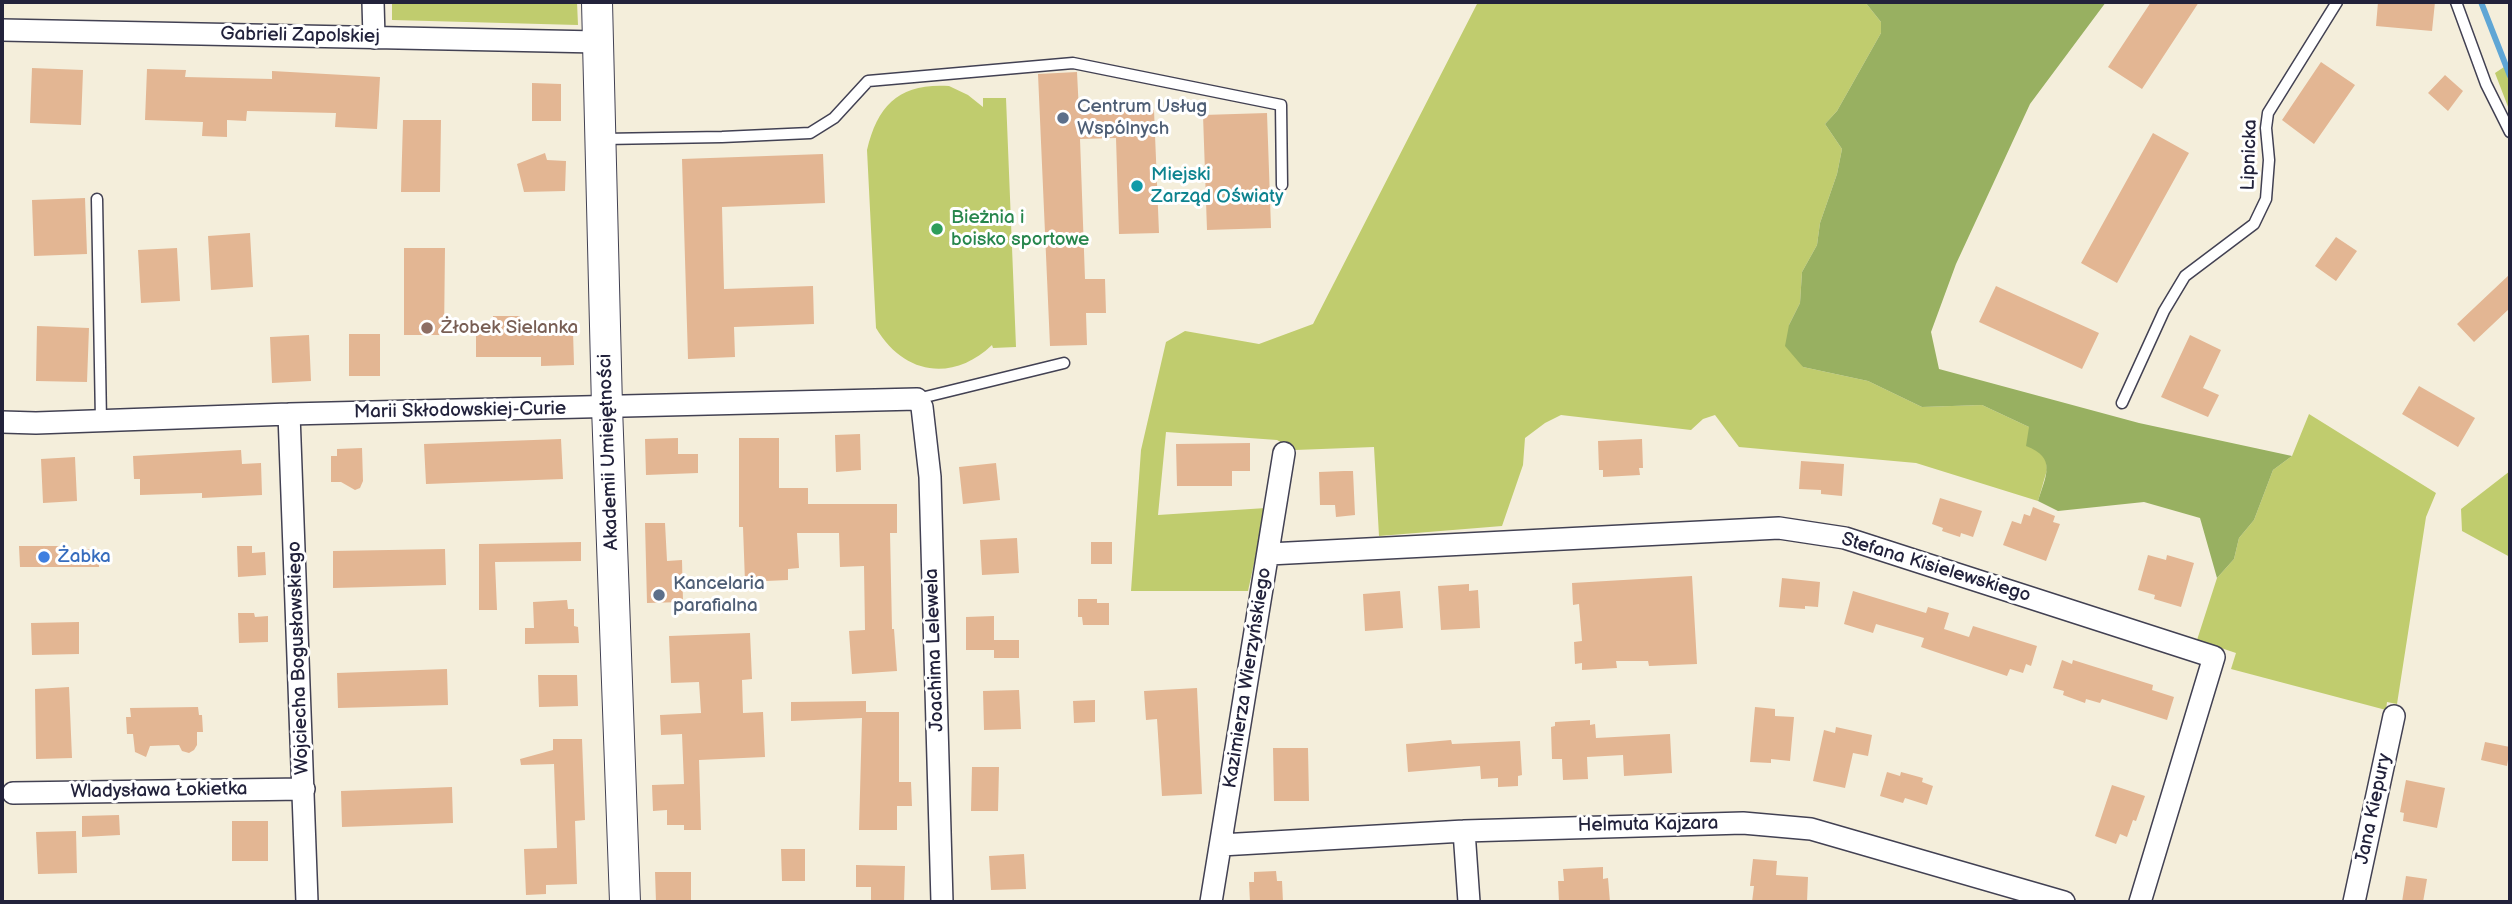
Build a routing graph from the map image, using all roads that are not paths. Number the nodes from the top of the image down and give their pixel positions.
1 (373, 2) edge
2 (597, 2) edge
3 (2337, 2) edge
4 (2456, 2) edge
5 (2, 30) edge
6 (374, 37) junction
7 (598, 42) junction
8 (2510, 132) edge
9 (600, 139) junction
10 (1282, 185) dead end
11 (97, 200) dead end
12 (1064, 363) dead end
13 (917, 399) junction
14 (2122, 403) dead end
15 (607, 407) junction
16 (289, 414) junction
17 (101, 421) junction
18 (2, 422) edge
19 (1284, 453) dead end
20 (1269, 554) junction
21 (2394, 716) dead end
22 (304, 789) junction
23 (13, 793) dead end
24 (1464, 831) junction
25 (1221, 845) junction
26 (307, 902) edge
27 (625, 902) edge
28 (942, 902) edge
29 (1211, 902) edge
30 (1469, 902) edge
31 (2064, 902) edge
32 (2140, 902) edge
33 (2354, 902) edge

1 - 6 street
2 - 7 street, Akademii Umiejętności
3 - 14 lane, Lipnicka
4 - 8 lane
5 - 6 street, Gabrieli Zapolskiej
6 - 7 street, Gabrieli Zapolskiej
7 - 9 street, Akademii Umiejętności
9 - 10 lane
9 - 15 street, Akademii Umiejętności
11 - 17 lane
12 - 13 lane
13 - 15 street, Marii Skłodowskiej-Curie
13 - 28 street, Joachima Lelewela
15 - 16 street, Marii Skłodowskiej-Curie
15 - 27 street, Akademii Umiejętności
16 - 17 street, Marii Skłodowskiej-Curie
16 - 22 street, Wojciecha Bogusławskiego
17 - 18 street, Marii Skłodowskiej-Curie
19 - 20 street, Kazimierza Wierzyńskiego
20 - 25 street, Kazimierza Wierzyńskiego
20 - 32 street, Stefana Kisielewskiego
21 - 33 street, Jana Kiepury
22 - 23 street, Wladysława Łokietka
22 - 26 street, Wojciecha Bogusławskiego
24 - 25 street, Helmuta Kajzara
24 - 30 street
24 - 31 street, Helmuta Kajzara
25 - 29 street, Kazimierza Wierzyńskiego

